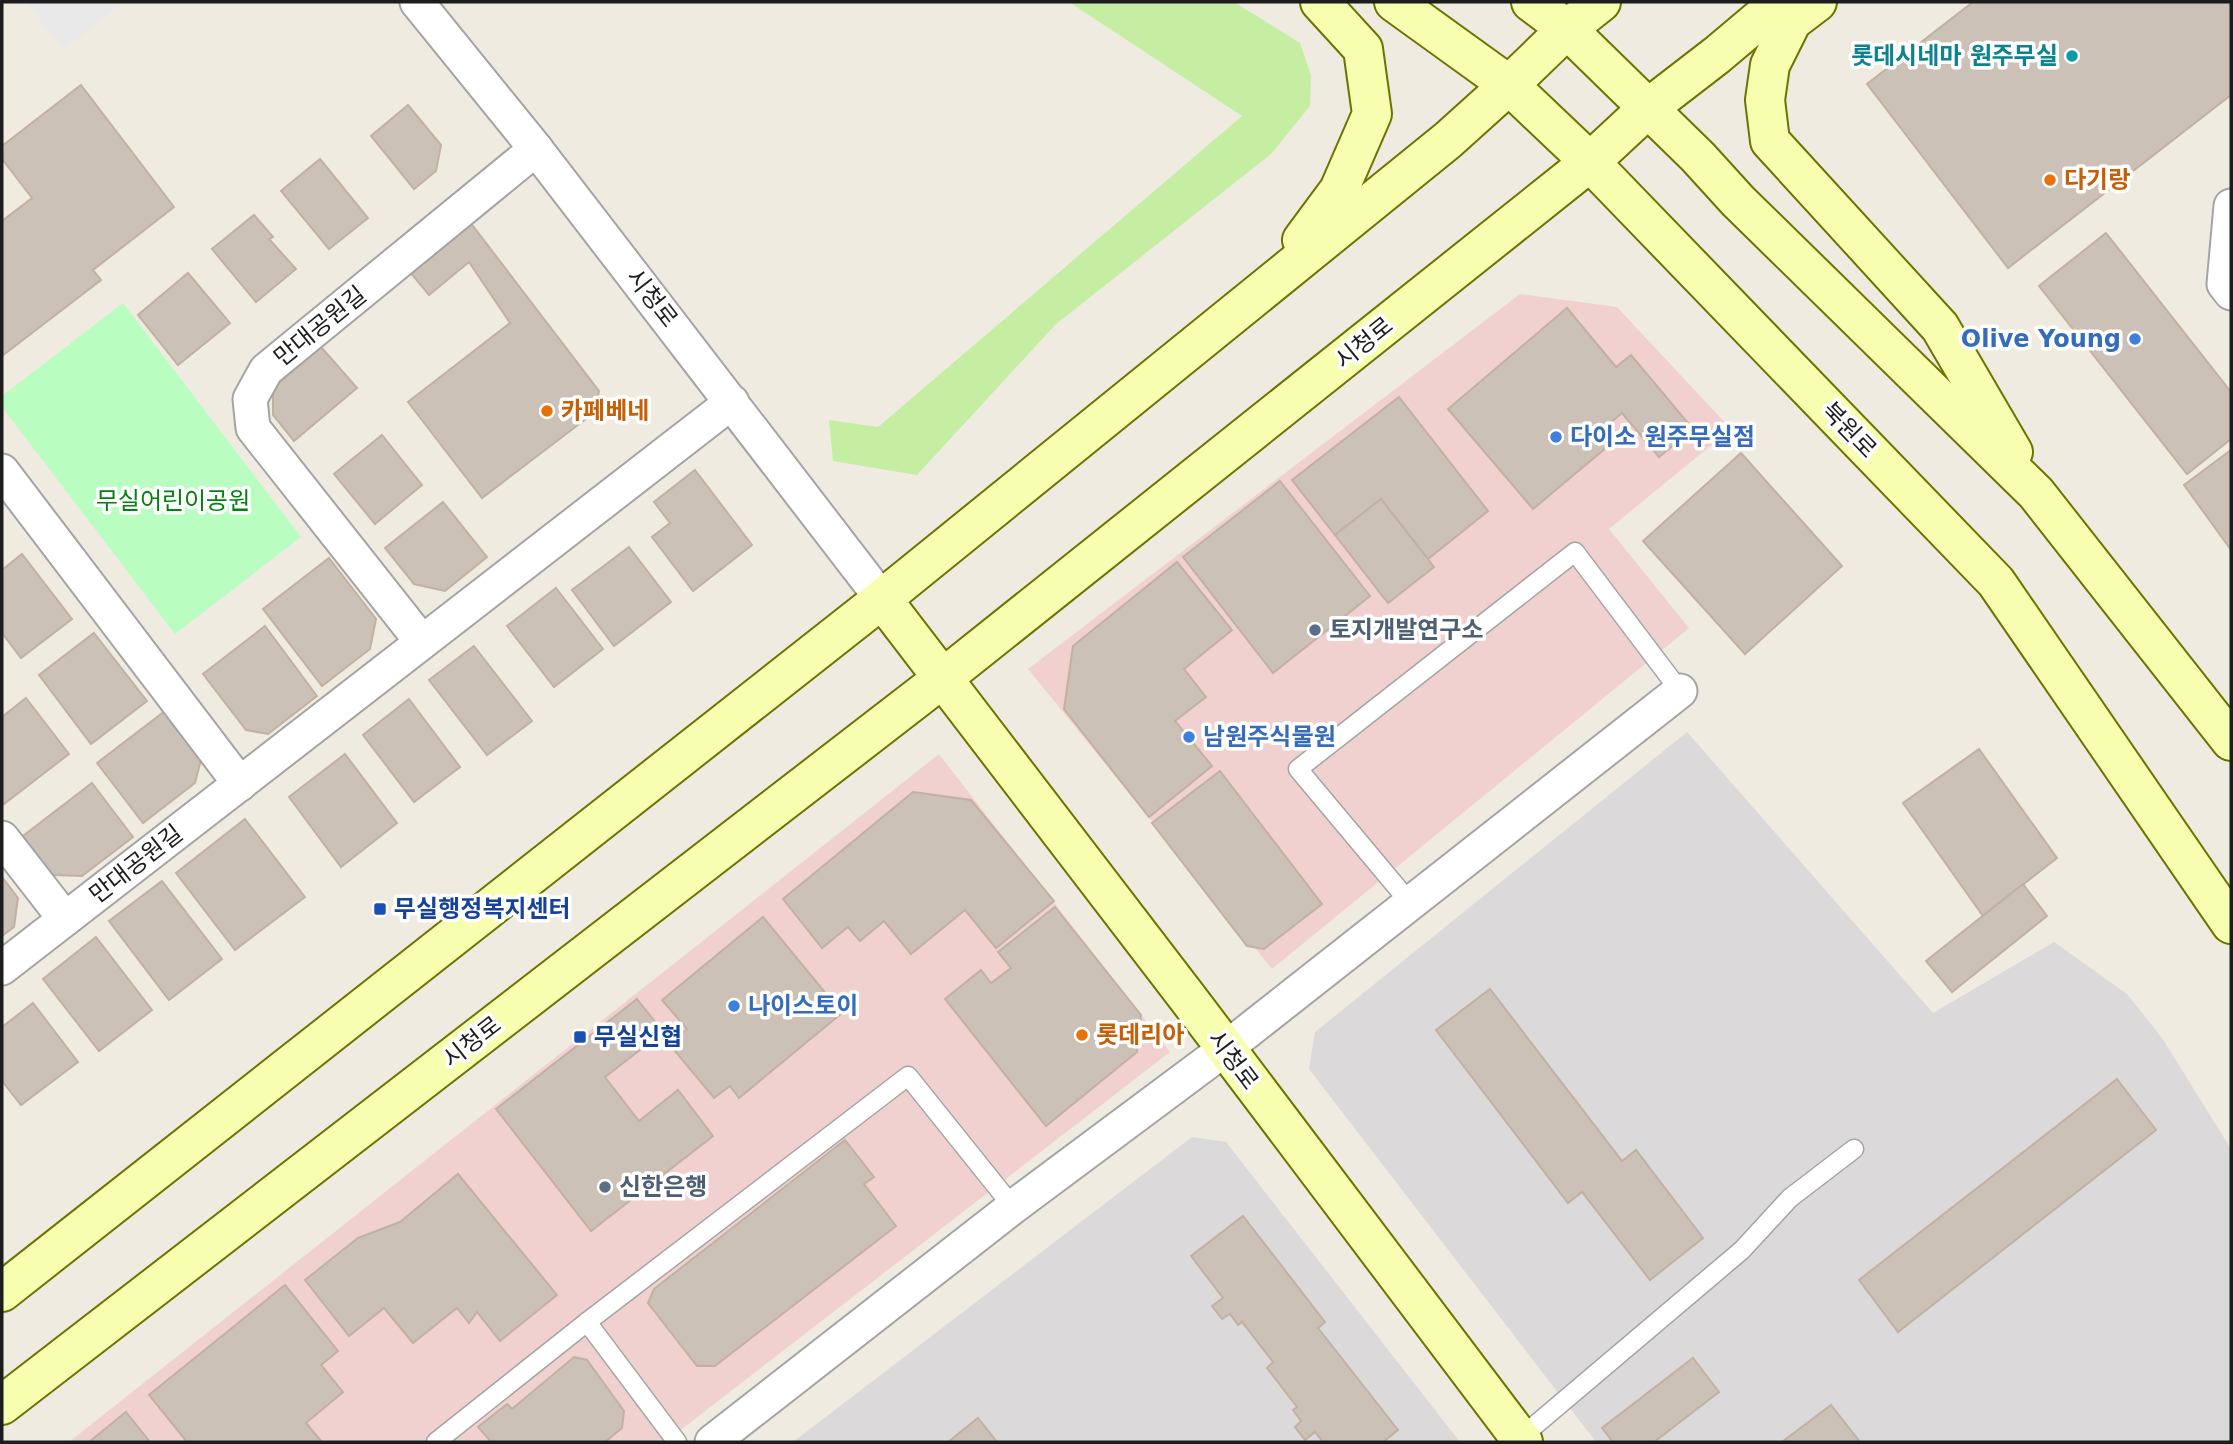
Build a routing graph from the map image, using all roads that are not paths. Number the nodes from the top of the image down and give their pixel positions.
1 (417, 2) edge
2 (1320, 2) edge
3 (1394, 2) edge
4 (1531, 2) edge
5 (1601, 2) edge
6 (1780, 2) edge
7 (1817, 2) edge
8 (1567, 29) junction
9 (1509, 85) junction
10 (1647, 109) junction
11 (536, 149) junction
12 (1590, 162) junction
13 (2231, 206) edge
14 (1270, 284) junction
15 (2231, 293) edge
16 (732, 402) junction
17 (2, 471) edge
18 (2036, 493) junction
19 (882, 599) junction
20 (422, 642) junction
21 (943, 678) junction
22 (1679, 691) joint
23 (2231, 741) edge
24 (240, 784) junction
25 (2, 838) edge
26 (1411, 904) junction
27 (65, 919) junction
28 (2231, 924) edge
29 (2, 968) edge
30 (1225, 1049) junction
31 (1854, 1149) dead end
32 (1013, 1207) junction
33 (2, 1292) edge
34 (587, 1322) junction
35 (2, 1405) edge
36 (1522, 1440) edge
37 (436, 1442) edge
38 (677, 1442) edge
39 (712, 1442) edge

1 - 11 street, 시청로
2 - 14 street
3 - 9 street, 북원로
4 - 8 street
5 - 8 street
6 - 10 street, 시청로
7 - 18 street
8 - 9 street
8 - 10 street
9 - 12 street, 북원로
9 - 14 street
10 - 12 street, 시청로
10 - 18 street
11 - 16 street, 시청로
11 - 20 street, 만대공원길
12 - 21 street, 시청로
12 - 28 street, 북원로
13 - 15 street
14 - 19 street
16 - 19 street, 시청로
16 - 20 street, 만대공원길
17 - 24 street
18 - 23 street
19 - 21 street
19 - 33 street
20 - 24 street, 만대공원길
21 - 30 street, 시청로
21 - 35 street, 시청로
22 - 26 street
22 - 26 lane
24 - 27 street, 만대공원길
25 - 27 street, 만대공원길
26 - 30 street
27 - 29 street, 만대공원길
30 - 32 street
30 - 36 street, 시청로
31 - 36 lane
32 - 34 lane
32 - 39 street
34 - 37 lane
34 - 38 lane

